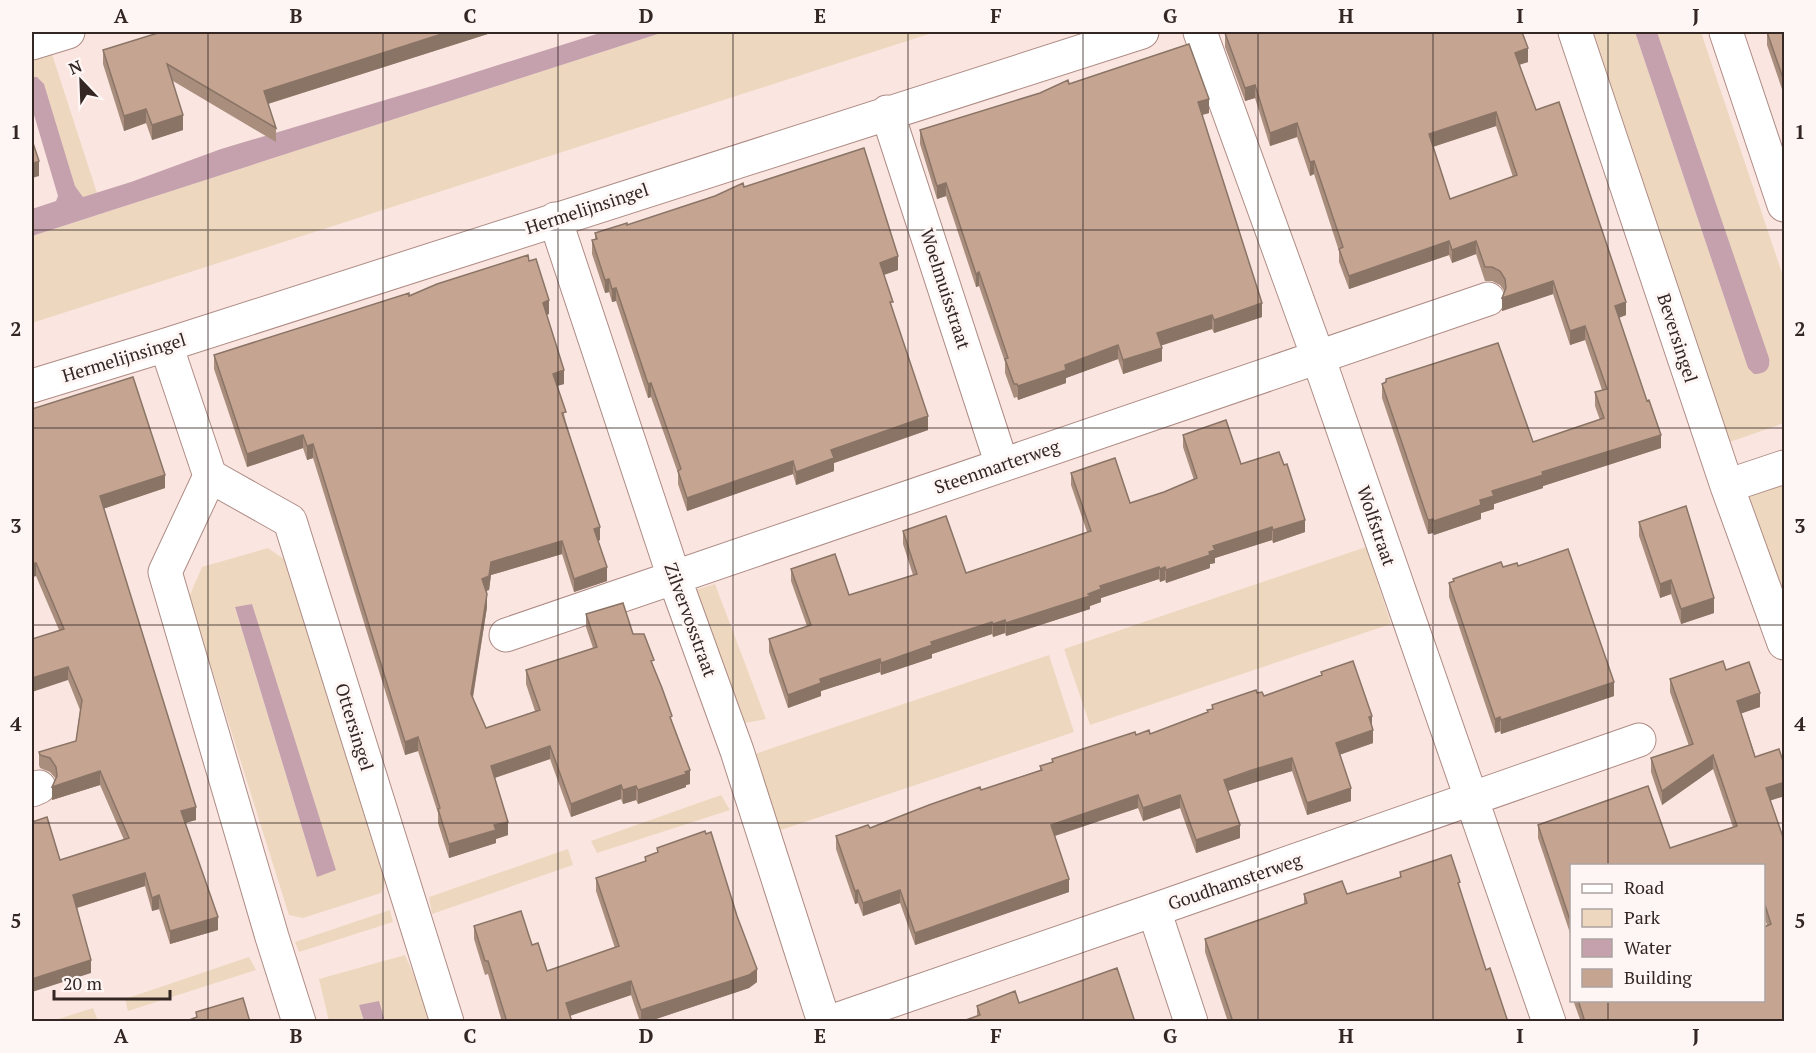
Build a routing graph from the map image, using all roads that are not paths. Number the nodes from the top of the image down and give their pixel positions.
1 (68, 32) edge
2 (1142, 32) edge
3 (1200, 32) edge
4 (1575, 32) edge
5 (1726, 32) edge
6 (32, 43) edge
7 (887, 112) junction
8 (1785, 205) edge
9 (555, 219) junction
10 (1488, 299) dead end
11 (166, 345) junction
12 (1318, 357) junction
13 (32, 386) edge
14 (1002, 465) junction
15 (1785, 467) edge
16 (210, 476) junction
17 (1727, 486) junction
18 (674, 577) junction
19 (506, 635) dead end
20 (1785, 643) edge
21 (1639, 740) dead end
22 (1471, 800) junction
23 (1154, 910) junction
24 (299, 1022) edge
25 (447, 1022) edge
26 (824, 1022) edge
27 (830, 1022) edge
28 (1191, 1022) edge
29 (1549, 1022) edge

1 - 6 street
2 - 7 street, Hermelijnsingel
3 - 12 street, Wolfstraat
4 - 17 street, Beversingel
5 - 8 street
7 - 9 street, Hermelijnsingel
7 - 14 street, Woelmuisstraat
9 - 11 street, Hermelijnsingel
9 - 18 street, Zilvervosstraat
10 - 12 street, Steenmarterweg
11 - 13 street, Hermelijnsingel
11 - 16 street
12 - 14 street, Steenmarterweg
12 - 22 street, Wolfstraat
14 - 18 street, Steenmarterweg
15 - 17 street
16 - 24 street
16 - 25 street, Ottersingel
17 - 20 street, Beversingel
18 - 19 street, Steenmarterweg
18 - 26 street, Zilvervosstraat
21 - 22 street, Goudhamsterweg
22 - 23 street, Goudhamsterweg
22 - 29 street, Wolfstraat
23 - 27 street, Goudhamsterweg
23 - 28 street

